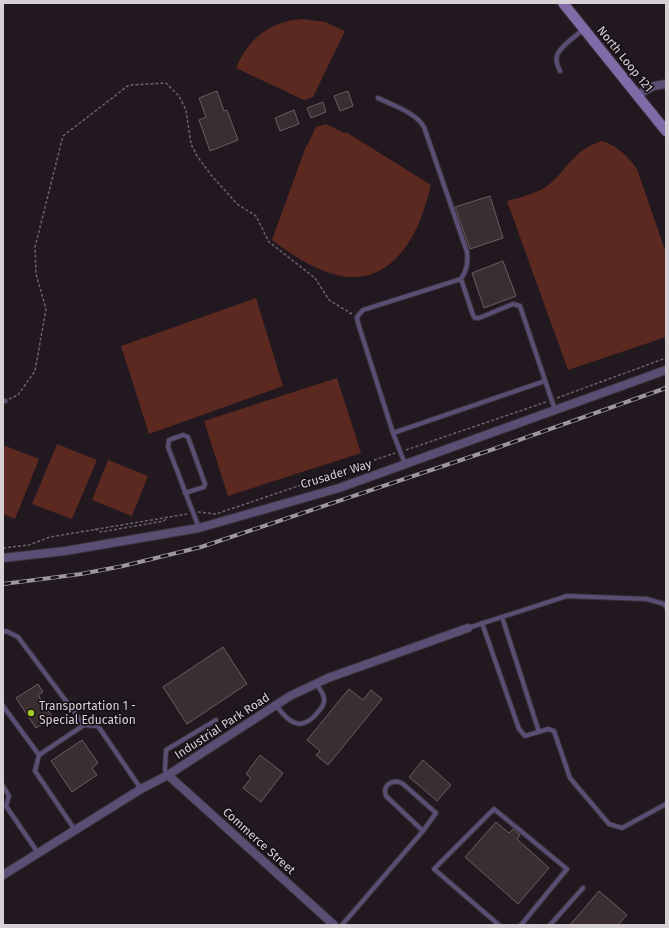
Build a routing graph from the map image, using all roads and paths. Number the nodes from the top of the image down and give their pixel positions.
1 (563, 3) edge
2 (584, 29) junction
3 (560, 71) dead end
4 (666, 84) edge
5 (637, 95) junction
6 (378, 98) dead end
7 (666, 130) edge
8 (461, 279) junction
9 (357, 317) junction
10 (666, 358) edge
11 (666, 370) edge
12 (545, 382) junction
13 (552, 400) junction
14 (4, 401) edge
15 (555, 410) junction
16 (393, 433) junction
17 (400, 452) junction
18 (405, 464) junction
19 (185, 493) junction
20 (193, 514) junction
21 (167, 517) junction
22 (199, 528) junction
23 (95, 529) junction
24 (3, 548) edge
25 (3, 558) edge
26 (666, 607) edge
27 (502, 617) junction
28 (482, 623) junction
29 (468, 628) joint
30 (3, 632) edge
31 (315, 684) junction
32 (276, 705) junction
33 (3, 706) edge
34 (216, 720) dead end
35 (84, 725) junction
36 (539, 732) junction
37 (39, 755) junction
38 (168, 775) junction
39 (3, 786) edge
40 (141, 789) junction
41 (666, 804) edge
42 (75, 831) junction
43 (423, 831) junction
44 (38, 853) junction
45 (4, 872) edge
46 (583, 888) dead end
47 (334, 925) edge
48 (342, 925) edge
49 (499, 925) edge
50 (521, 925) edge
51 (550, 925) edge

1 - 2 main road, North Loop 121
2 - 3 lane
2 - 5 main road, North Loop 121
4 - 5 street
5 - 7 main road, North Loop 121
6 - 8 lane
8 - 9 lane
8 - 12 lane
9 - 14 path
9 - 16 lane
10 - 13 path
11 - 15 street, Crusader Way
12 - 13 lane
12 - 16 lane
13 - 15 lane
13 - 17 path
15 - 18 street, Crusader Way
16 - 17 lane
17 - 18 lane
17 - 20 path
18 - 22 street, Crusader Way
19 - 19 lane
19 - 20 lane
20 - 21 path
20 - 22 lane
21 - 23 path
21 - 23 path
22 - 25 street, Crusader Way
23 - 24 path
26 - 27 lane
27 - 28 lane
27 - 36 lane
28 - 29 lane
28 - 36 lane
29 - 31 street, Industrial Park Road
30 - 35 lane
31 - 32 street, Industrial Park Road
31 - 32 lane
32 - 38 street, Industrial Park Road
33 - 37 lane
34 - 38 lane
35 - 37 lane
35 - 40 lane
36 - 41 lane
37 - 42 lane
38 - 40 street, Industrial Park Road
38 - 47 street, Commerce Street
39 - 44 lane
40 - 42 street, Industrial Park Road
42 - 44 street, Industrial Park Road
43 - 43 lane
43 - 48 lane
44 - 45 street, Industrial Park Road
46 - 51 lane
49 - 50 lane

